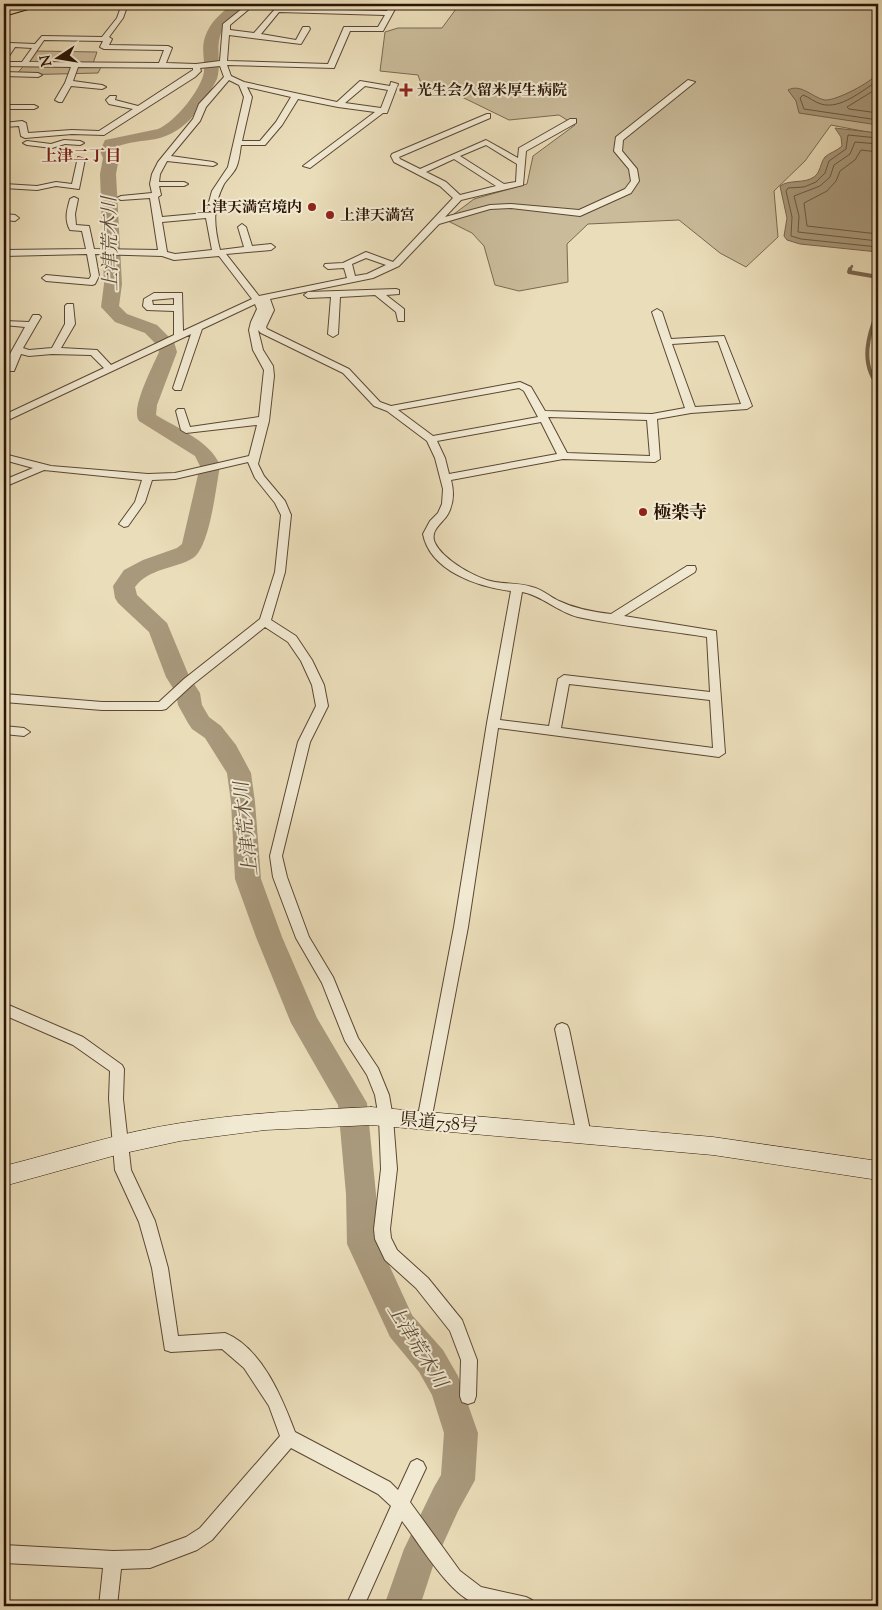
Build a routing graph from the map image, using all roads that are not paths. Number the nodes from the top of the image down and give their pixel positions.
1 (31, 4) edge
2 (125, 4) edge
3 (252, 4) edge
4 (301, 4) edge
5 (470, 4) edge
6 (443, 5) edge
7 (392, 8) edge
8 (294, 11) junction
9 (4, 12) edge
10 (306, 29) dead end
11 (225, 32) junction
12 (256, 35) junction
13 (104, 39) junction
14 (37, 46) junction
15 (5, 61) edge
16 (26, 63) junction
17 (223, 63) junction
18 (76, 64) junction
19 (162, 66) junction
20 (196, 66) junction
21 (4, 72) edge
22 (38, 75) dead end
23 (228, 78) junction
24 (691, 82) dead end
25 (69, 83) junction
26 (242, 84) junction
27 (102, 87) dead end
28 (296, 96) junction
29 (112, 98) dead end
30 (59, 100) dead end
31 (338, 105) junction
32 (4, 107) edge
33 (34, 107) dead end
34 (140, 109) junction
35 (381, 111) junction
36 (487, 116) dead end
37 (573, 121) dead end
38 (4, 125) edge
39 (26, 143) dead end
40 (80, 143) dead end
41 (242, 143) dead end
42 (454, 156) junction
43 (166, 158) junction
44 (81, 159) dead end
45 (521, 163) junction
46 (213, 164) dead end
47 (307, 166) dead end
48 (419, 172) junction
49 (154, 184) junction
50 (184, 184) dead end
51 (4, 186) edge
52 (502, 187) junction
53 (154, 196) junction
54 (121, 198) dead end
55 (458, 198) junction
56 (74, 199) dead end
57 (210, 215) junction
58 (4, 217) edge
59 (15, 218) dead end
60 (158, 220) junction
61 (436, 223) junction
62 (242, 227) dead end
63 (271, 247) dead end
64 (249, 250) junction
65 (90, 252) junction
66 (4, 253) edge
67 (163, 253) junction
68 (219, 253) junction
69 (348, 265) junction
70 (394, 265) junction
71 (328, 266) dead end
72 (46, 278) dead end
73 (352, 281) junction
74 (304, 289) junction
75 (396, 292) dead end
76 (336, 294) junction
77 (379, 294) junction
78 (262, 298) junction
79 (70, 306) dead end
80 (178, 308) dead end
81 (657, 312) dead end
82 (401, 320) dead end
83 (5, 323) dead end
84 (198, 326) junction
85 (333, 334) dead end
86 (178, 335) junction
87 (667, 342) junction
88 (55, 351) junction
89 (17, 352) junction
90 (4, 353) edge
91 (11, 368) dead end
92 (109, 368) junction
93 (178, 388) dead end
94 (390, 409) junction
95 (691, 410) junction
96 (181, 411) dead end
97 (543, 416) junction
98 (652, 417) junction
99 (4, 419) edge
100 (264, 421) junction
101 (431, 440) junction
102 (563, 456) junction
103 (4, 457) edge
104 (252, 458) junction
105 (43, 467) junction
106 (148, 477) junction
107 (446, 478) junction
108 (4, 484) edge
109 (124, 524) dead end
110 (691, 568) dead end
111 (517, 587) junction
112 (612, 619) junction
113 (265, 621) junction
114 (716, 697) junction
115 (4, 698) edge
116 (493, 723) junction
117 (4, 730) edge
118 (554, 731) junction
119 (24, 732) dead end
120 (4, 1009) edge
121 (562, 1029) dead end
122 (379, 1117) junction
123 (424, 1121) junction
124 (584, 1135) junction
125 (120, 1145) junction
126 (878, 1171) edge
127 (4, 1176) edge
128 (468, 1396) dead end
129 (289, 1438) junction
130 (417, 1468) dead end
131 (403, 1508) junction
132 (4, 1554) edge
133 (114, 1560) junction
134 (108, 1606) edge
135 (355, 1606) edge
136 (526, 1606) edge

1 - 9 highway
2 - 13 street
3 - 11 street
4 - 8 street
5 - 6 street
6 - 7 street
7 - 8 street
7 - 17 street
8 - 12 street
10 - 12 street
11 - 12 street
11 - 17 street
13 - 14 street
13 - 19 street
14 - 15 street
14 - 16 street
15 - 16 street
15 - 21 street
16 - 18 street
17 - 20 street
17 - 23 street
18 - 19 street
18 - 25 street
19 - 20 street
20 - 34 street
21 - 22 street
23 - 26 street
23 - 43 street
24 - 61 street
25 - 27 street
25 - 30 street
26 - 28 street
26 - 57 street
28 - 31 street
28 - 41 street
29 - 34 street
31 - 35 street
31 - 35 street
32 - 33 street
34 - 38 street
35 - 47 street
36 - 48 street
37 - 45 street
39 - 40 street
42 - 45 street
42 - 48 street
42 - 52 street
43 - 46 street
43 - 49 street
44 - 51 street
45 - 52 street
48 - 55 street
49 - 50 street
49 - 53 street
52 - 55 street
53 - 54 street
53 - 60 street
55 - 61 street
56 - 65 street
57 - 60 street
57 - 68 street
58 - 59 street
60 - 67 street
61 - 70 street
62 - 64 street
63 - 64 street
64 - 68 street
65 - 66 street
65 - 67 street
65 - 72 street
67 - 68 street
68 - 78 street
69 - 70 street
69 - 71 street
69 - 73 street
70 - 73 street
73 - 74 street
74 - 76 street
74 - 78 street
75 - 77 street
76 - 77 street
76 - 85 street
77 - 82 street
78 - 84 street
78 - 94 street
78 - 100 street
79 - 88 street
80 - 86 street
81 - 87 street
83 - 89 street
84 - 86 street
84 - 93 street
86 - 92 street
87 - 95 street
87 - 95 street
88 - 89 street
88 - 92 street
89 - 90 street
89 - 91 street
92 - 99 street
94 - 97 street
94 - 101 street
95 - 98 street
96 - 100 street
97 - 98 street
97 - 101 street
97 - 102 street
98 - 102 street
100 - 104 street
101 - 107 street
102 - 107 street
103 - 105 street
104 - 106 street
104 - 113 street
105 - 106 street
105 - 108 street
106 - 109 street
107 - 111 street
110 - 112 street
111 - 112 street
111 - 116 street
112 - 114 street
113 - 115 street
113 - 122 street
114 - 118 street
114 - 118 street
116 - 118 street
116 - 123 street
117 - 119 street
120 - 125 street
121 - 124 street
122 - 123 main road, 県道758号
122 - 125 main road, 県道758号
122 - 128 street
123 - 124 main road, 県道758号
124 - 126 main road, 県道758号
125 - 127 main road, 県道758号
125 - 129 street
129 - 131 street
129 - 133 street
130 - 131 street
131 - 135 street
131 - 136 street
132 - 133 street
133 - 134 street

